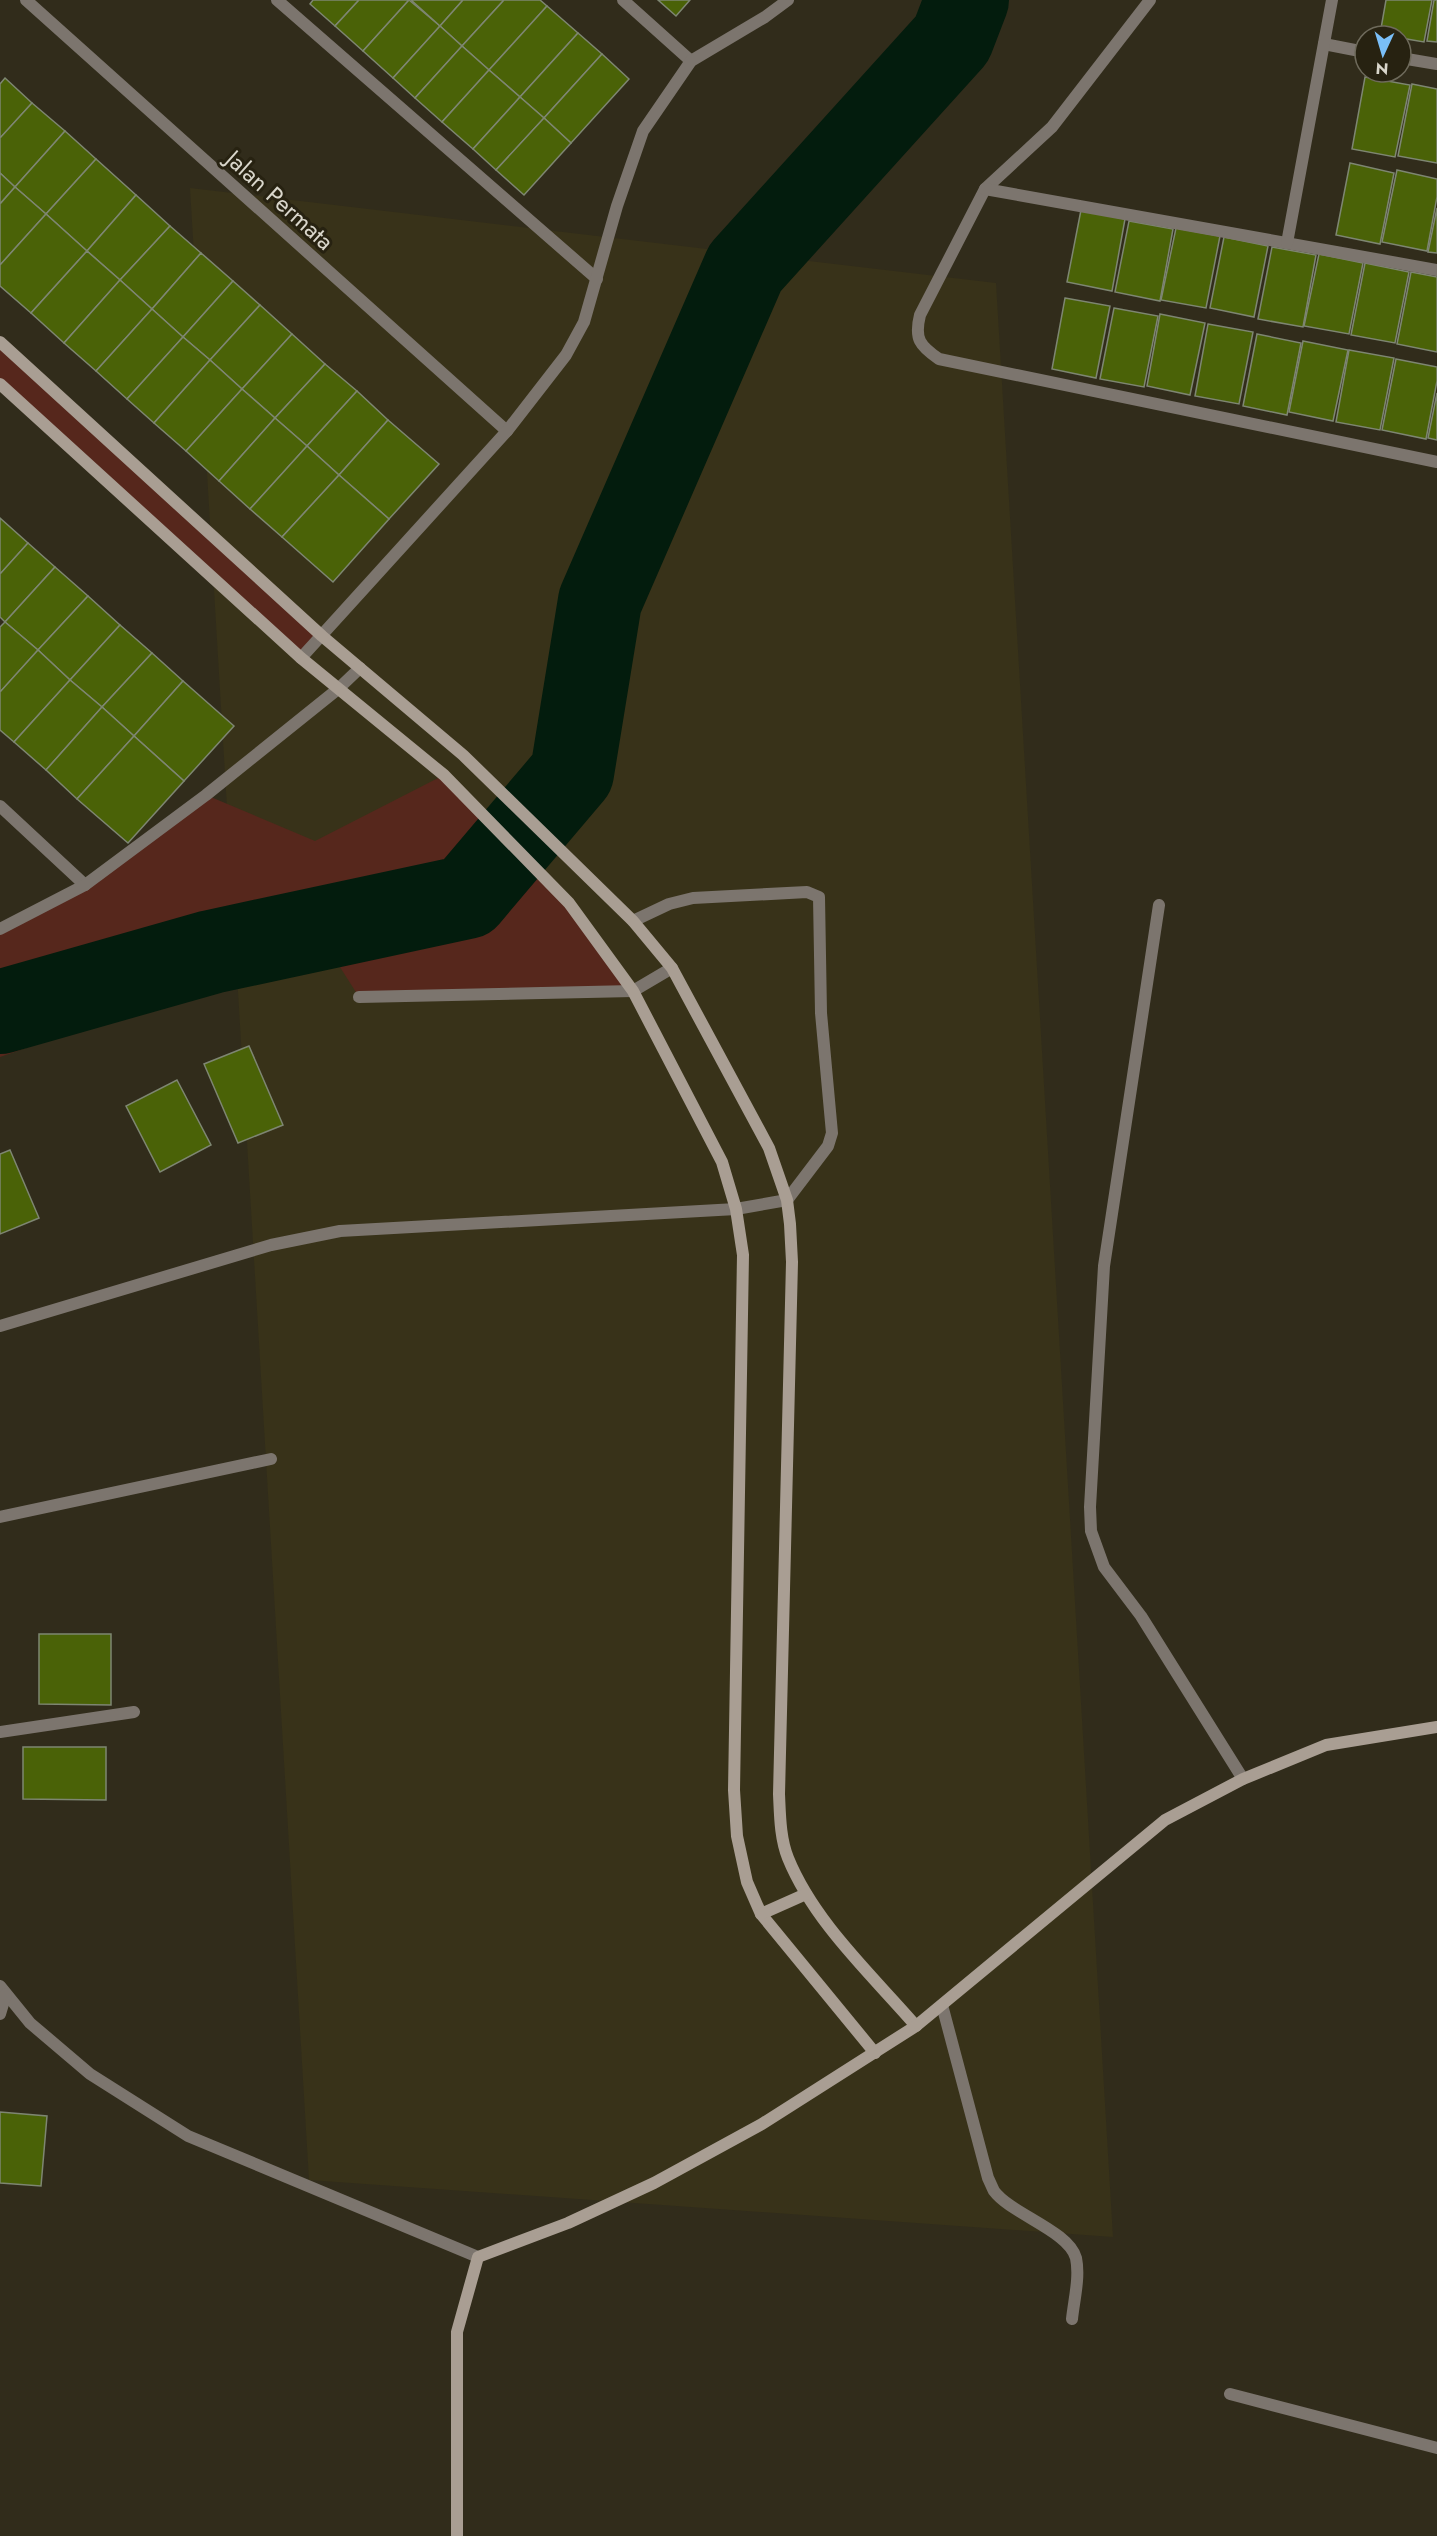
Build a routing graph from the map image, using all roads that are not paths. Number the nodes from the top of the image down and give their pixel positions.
1 (26, 0) edge
2 (277, 0) edge
3 (623, 0) edge
4 (788, 0) edge
5 (1150, 0) edge
6 (1332, 0) edge
7 (1324, 44) junction
8 (1353, 50) edge
9 (1413, 60) edge
10 (691, 61) junction
11 (1437, 64) edge
12 (985, 189) junction
13 (1287, 243) junction
14 (1437, 270) edge
15 (597, 279) junction
16 (0, 342) edge
17 (0, 384) edge
18 (507, 431) junction
19 (1437, 462) edge
20 (322, 636) junction
21 (301, 658) junction
22 (360, 668) junction
23 (338, 689) junction
24 (0, 806) edge
25 (85, 885) junction
26 (1159, 904) dead end
27 (633, 921) junction
28 (0, 929) edge
29 (672, 968) junction
30 (633, 991) junction
31 (359, 997) dead end
32 (787, 1200) junction
33 (736, 1209) junction
34 (0, 1326) edge
35 (272, 1459) dead end
36 (0, 1517) edge
37 (134, 1712) dead end
38 (1437, 1727) edge
39 (0, 1732) edge
40 (1243, 1779) junction
41 (806, 1893) junction
42 (761, 1914) junction
43 (3, 1990) edge
44 (942, 2004) junction
45 (0, 2014) edge
46 (916, 2026) junction
47 (875, 2053) junction
48 (478, 2257) junction
49 (1072, 2319) dead end
50 (1230, 2394) dead end
51 (1437, 2448) edge
52 (457, 2536) edge

1 - 18 street, Jalan Permata
2 - 15 street
3 - 10 street
4 - 10 street
5 - 12 street
6 - 7 street
7 - 8 street
7 - 13 street
9 - 11 street
10 - 15 street
12 - 13 street
12 - 19 street
13 - 14 street
15 - 18 street
16 - 20 street
17 - 21 street
18 - 20 street
20 - 21 street
20 - 22 street
21 - 23 street
22 - 23 street
22 - 27 street
23 - 25 street
23 - 30 street
24 - 25 street
25 - 28 street
26 - 40 street
27 - 29 street
27 - 32 street
29 - 30 street
29 - 32 street
30 - 31 street
30 - 33 street
32 - 33 street
32 - 41 street
33 - 34 street
33 - 42 street
35 - 36 street
37 - 39 street
38 - 40 street
40 - 44 street
41 - 42 street
41 - 46 street
42 - 47 street
43 - 45 street
43 - 48 street
44 - 46 street
44 - 49 street
46 - 47 street
47 - 48 street
48 - 52 street
50 - 51 street

